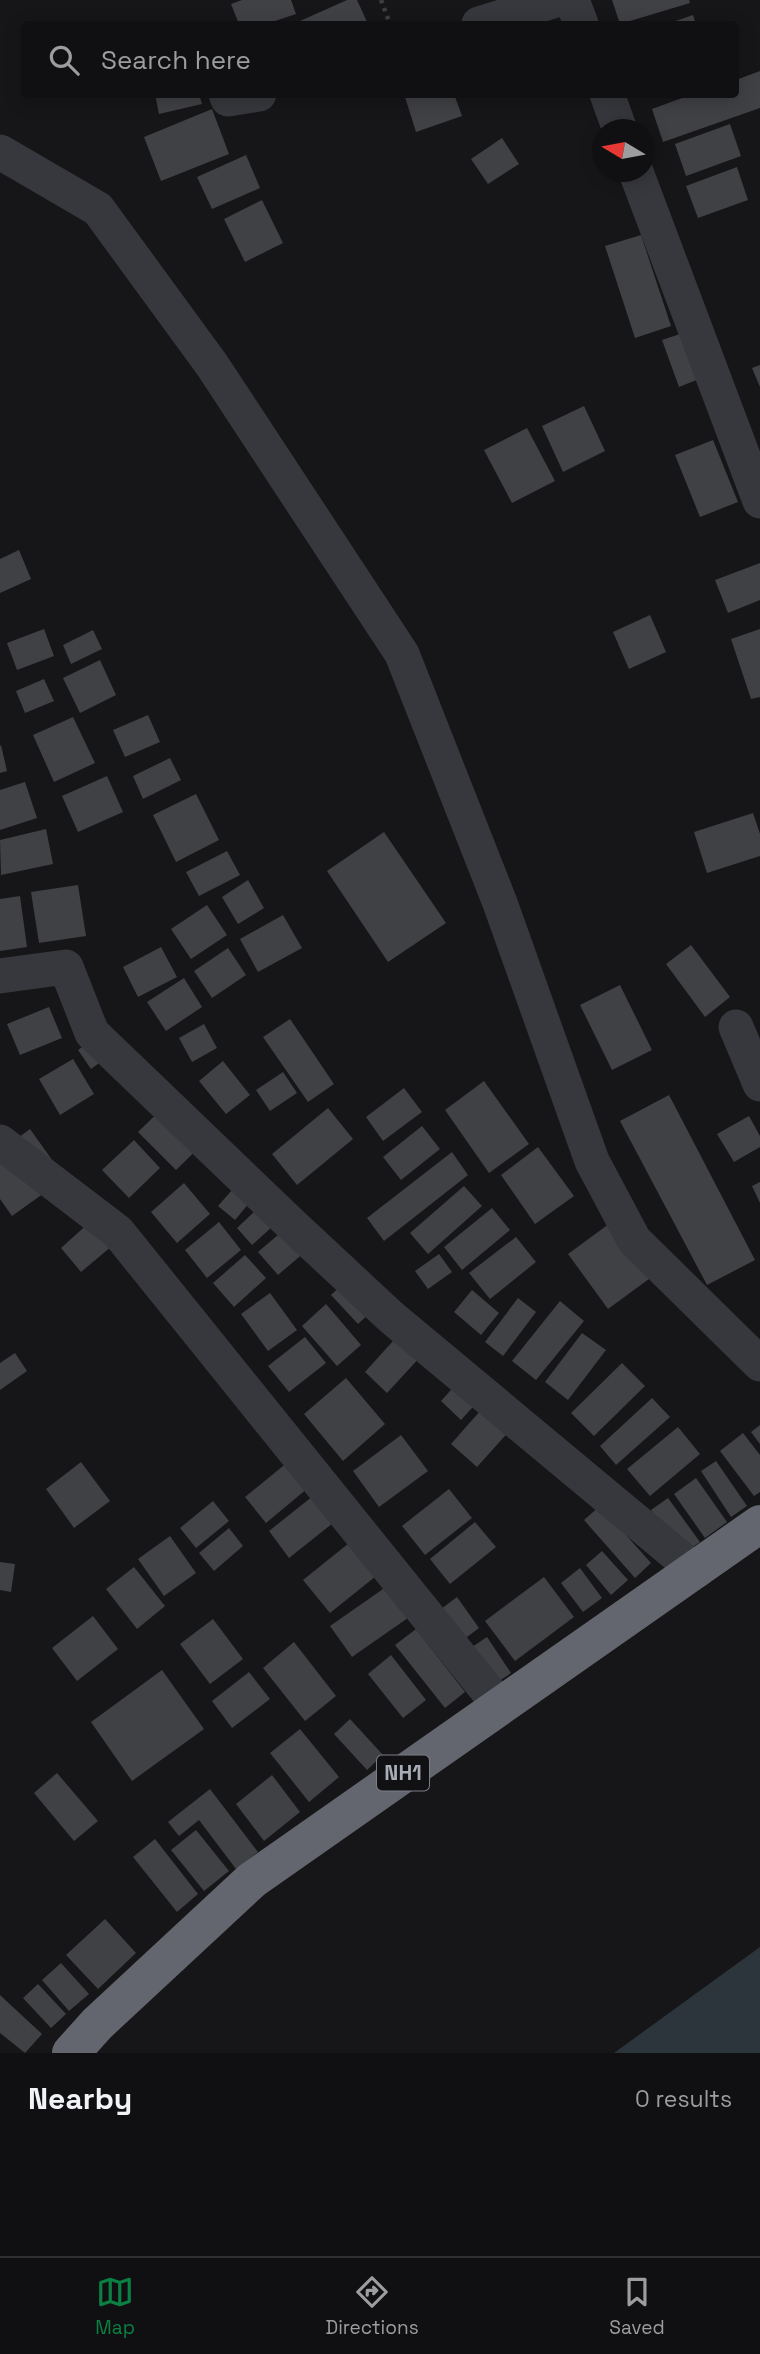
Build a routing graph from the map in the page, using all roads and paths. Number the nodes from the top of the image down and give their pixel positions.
1 (381, 0) edge
2 (556, 0) edge
3 (572, 0) edge
4 (389, 21) edge
5 (489, 21) edge
6 (580, 21) edge
7 (608, 98) edge
8 (616, 119) edge
9 (0, 152) edge
10 (640, 182) edge
11 (760, 502) edge
12 (0, 976) edge
13 (736, 1027) dead end
14 (760, 1084) edge
15 (0, 1142) edge
16 (760, 1364) edge
17 (760, 1524) edge
18 (695, 1571) junction
19 (499, 1705) junction
20 (71, 2053) edge

1 - 4 path
2 - 5 street
3 - 6 street
7 - 8 street
9 - 16 street
10 - 11 street
12 - 18 street
13 - 14 street
15 - 19 street
17 - 18 highway, NH1
18 - 19 highway, NH1
19 - 20 highway, NH1

